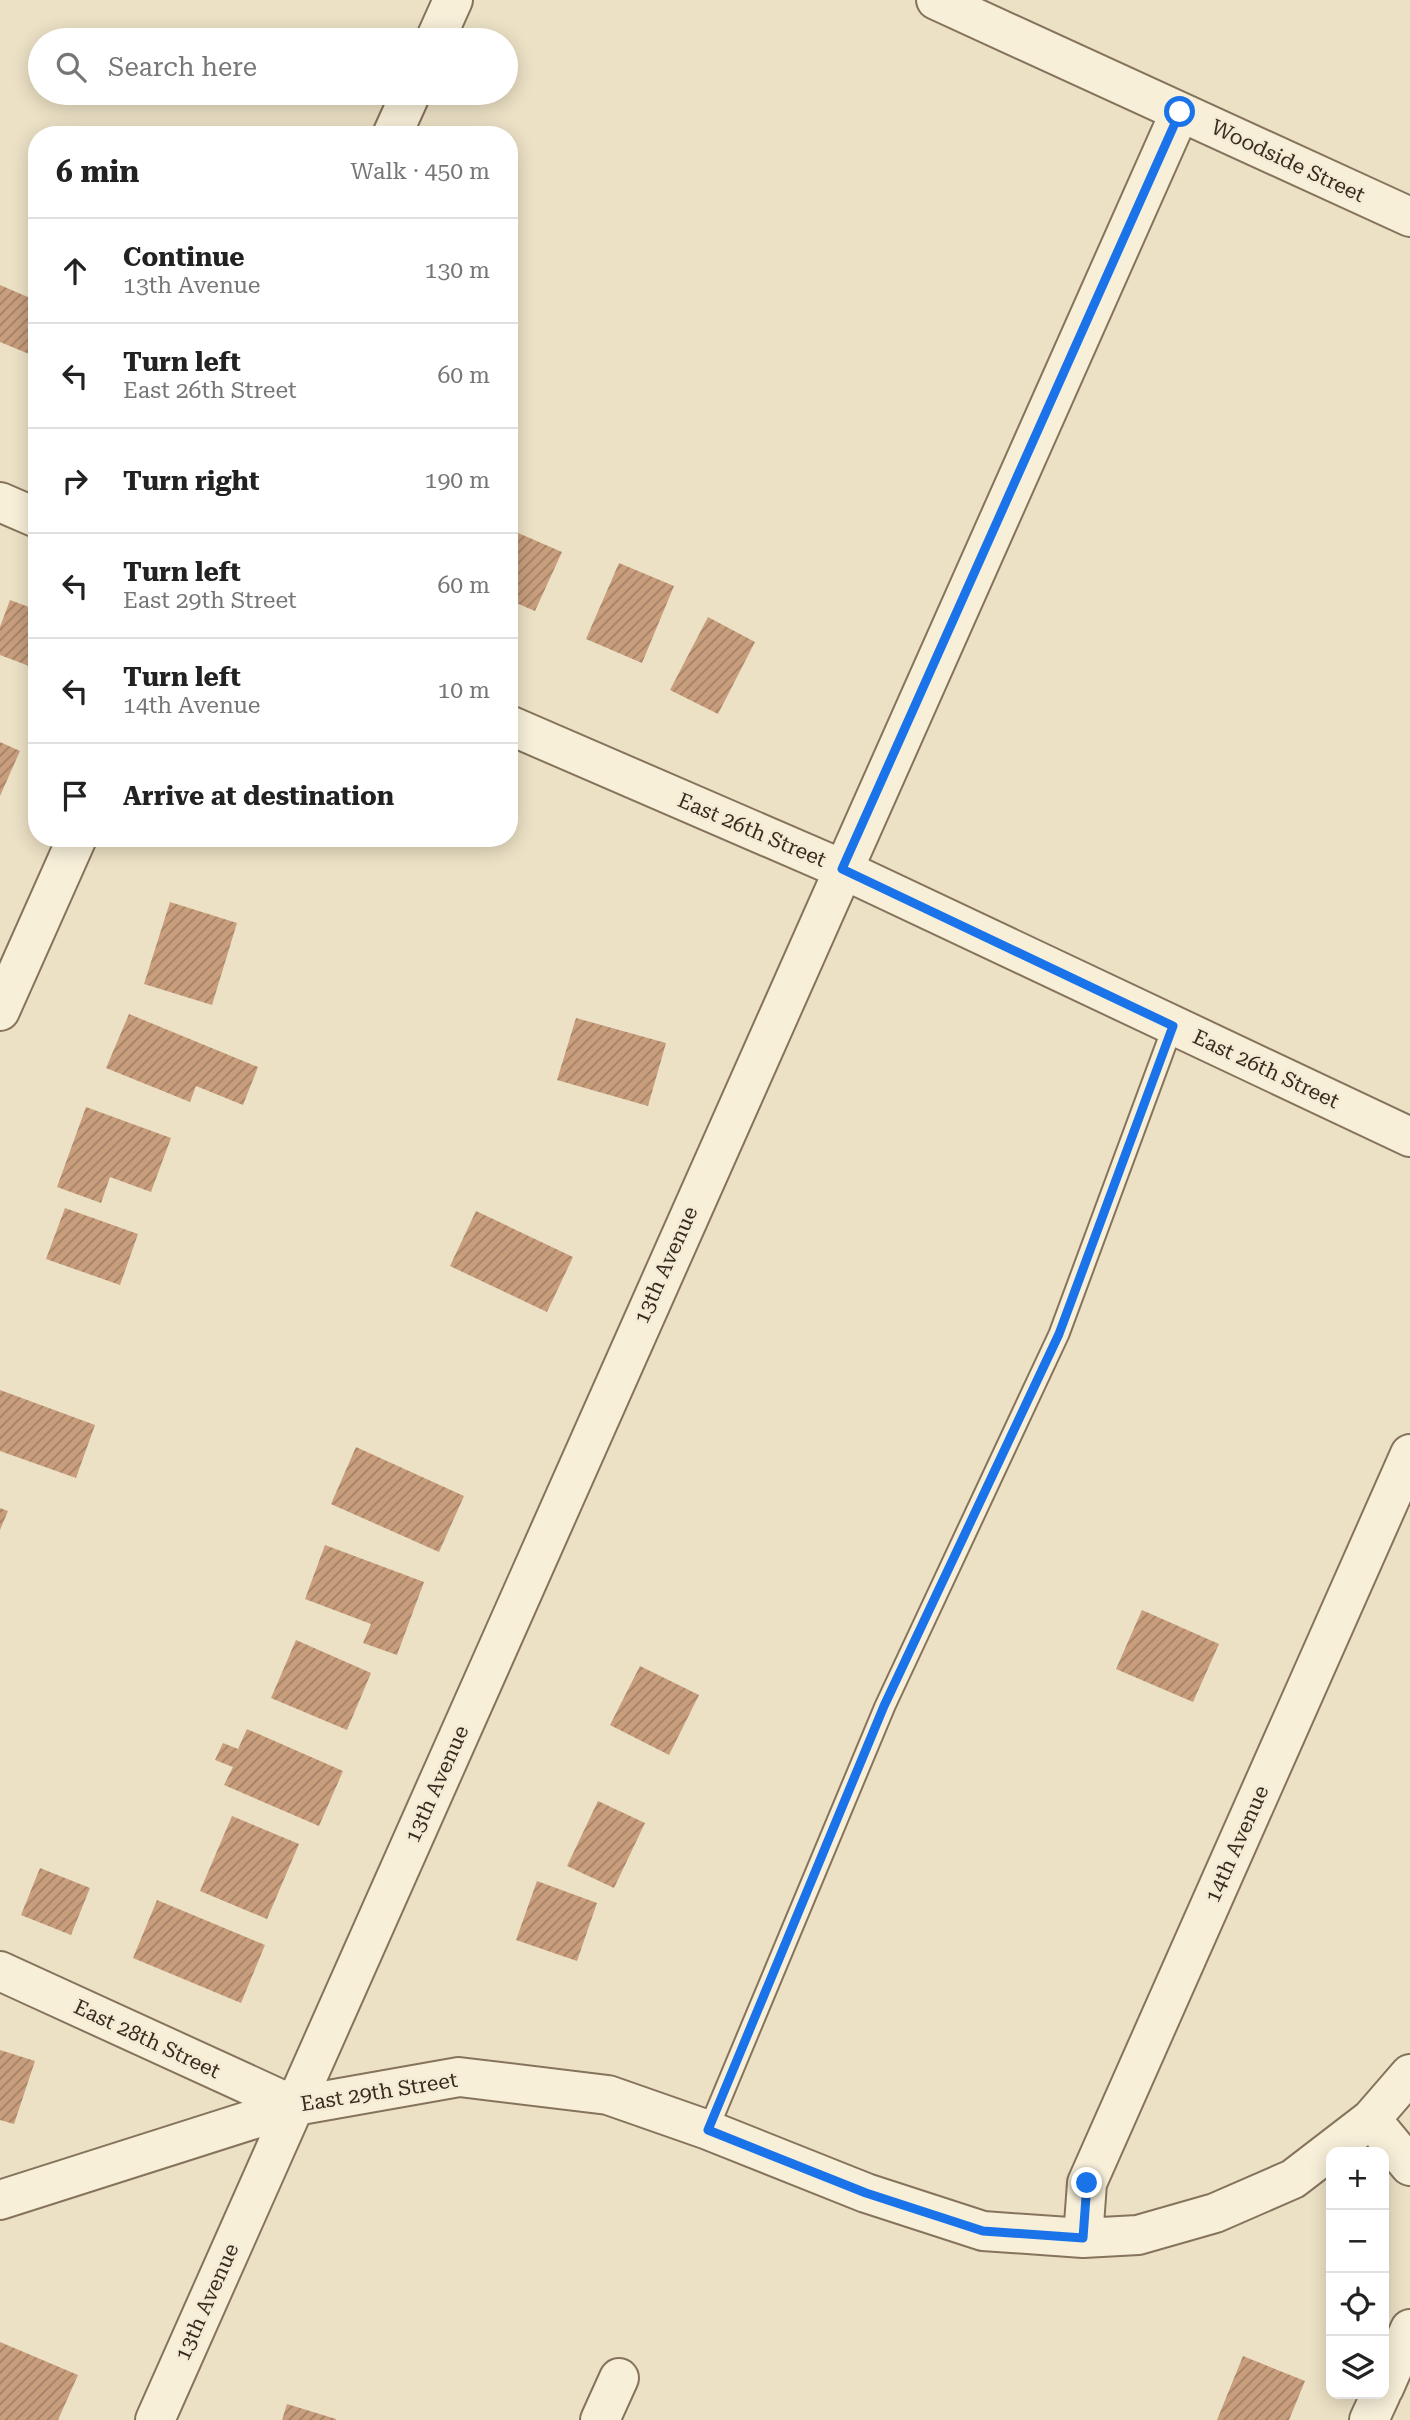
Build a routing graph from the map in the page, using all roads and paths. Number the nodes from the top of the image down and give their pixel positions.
1 (453, 0) edge
2 (936, 0) edge
3 (440, 28) edge
4 (406, 105) edge
5 (1180, 112) junction
6 (396, 126) edge
7 (1410, 217) edge
8 (0, 502) edge
9 (28, 514) edge
10 (518, 729) edge
11 (73, 847) edge
12 (842, 869) junction
13 (0, 1011) edge
14 (1173, 1026) junction
15 (1410, 1137) edge
16 (1410, 1454) edge
17 (0, 1971) edge
18 (1410, 2074) edge
19 (295, 2106) junction
20 (1371, 2119) junction
21 (708, 2130) junction
22 (1410, 2166) edge
23 (0, 2200) edge
24 (1083, 2238) junction
25 (1410, 2329) edge
26 (1389, 2377) edge
27 (619, 2378) dead end
28 (1379, 2399) edge
29 (155, 2420) edge
30 (600, 2420) edge
31 (1369, 2420) edge

1 - 3 street
2 - 5 street, Woodside Street
4 - 6 street
5 - 7 street, Woodside Street
5 - 12 street, 13th Avenue
8 - 9 street
10 - 12 street, East 26th Street
11 - 13 street
12 - 14 street, East 26th Street
12 - 19 street, 13th Avenue
14 - 15 street, East 26th Street
14 - 21 lane
16 - 24 street, 14th Avenue
17 - 19 street, East 28th Street
18 - 20 street, East 29th Street
19 - 21 street, East 29th Street
19 - 23 street, East 29th Street
19 - 29 street, 13th Avenue
20 - 22 street
20 - 24 street, East 29th Street
21 - 24 street, East 29th Street
25 - 26 street
27 - 30 street
28 - 31 street

